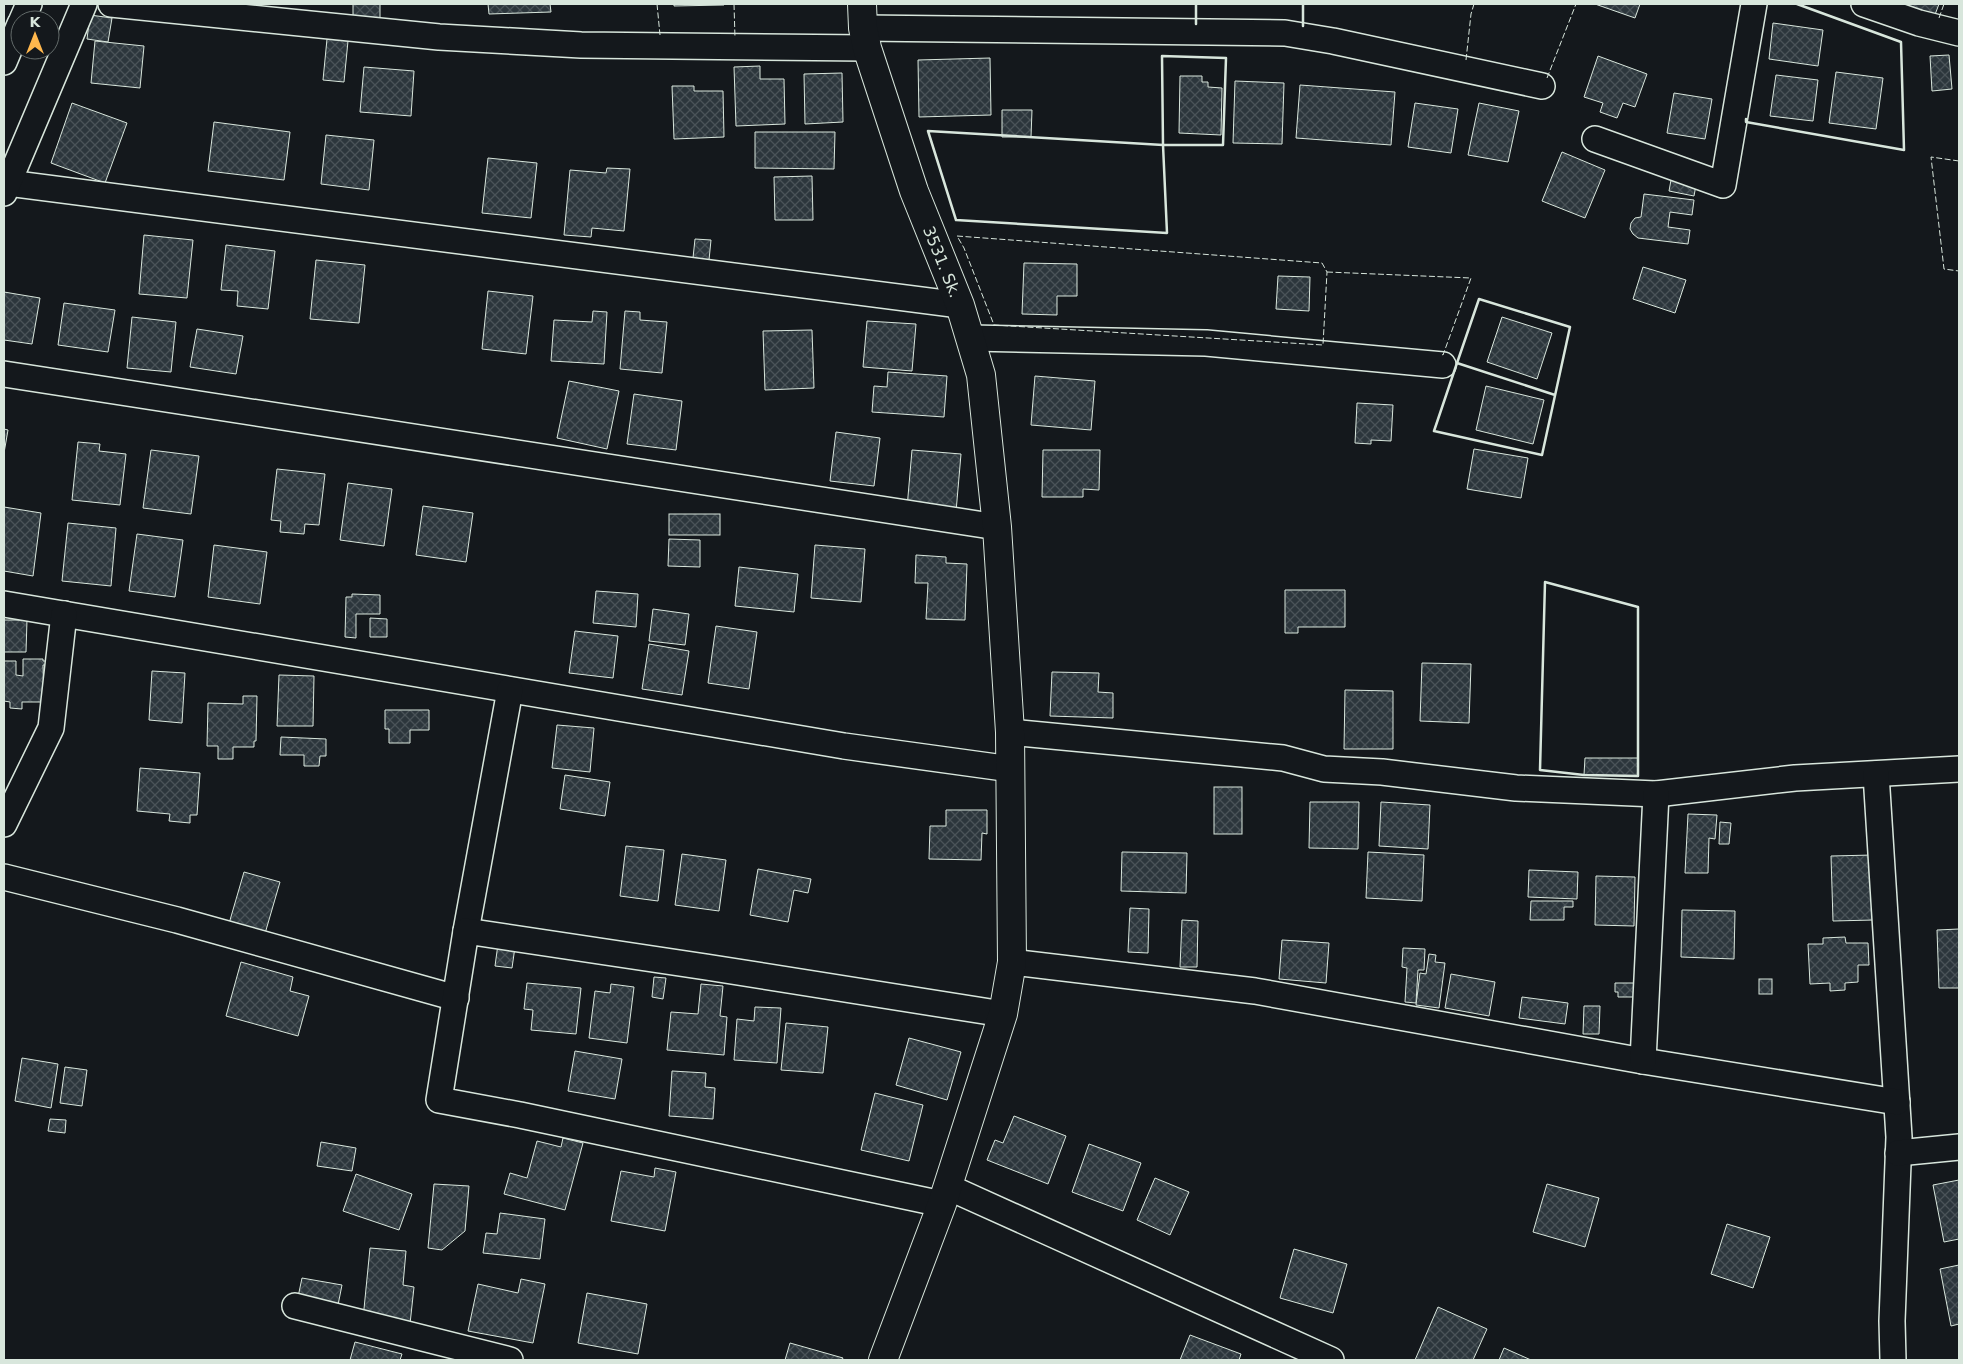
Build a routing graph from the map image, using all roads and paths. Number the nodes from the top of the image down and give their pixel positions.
1 (84, 4) edge
2 (111, 4) edge
3 (1754, 4) edge
4 (1864, 4) edge
5 (864, 27) edge
6 (1959, 33) edge
7 (10, 48) edge
8 (4, 62) edge
9 (1542, 86) dead end
10 (1595, 139) dead end
11 (6, 188) edge
12 (960, 305) junction
13 (971, 338) junction
14 (1443, 365) dead end
15 (4, 374) edge
16 (997, 527) junction
17 (4, 604) edge
18 (64, 614) junction
19 (510, 690) junction
20 (1010, 732) junction
21 (1011, 769) junction
22 (1959, 769) edge
23 (1876, 774) junction
24 (1656, 794) junction
25 (4, 824) edge
26 (4, 877) edge
27 (466, 932) junction
28 (1012, 962) junction
29 (456, 998) junction
30 (1003, 1014) junction
31 (1643, 1061) junction
32 (1897, 1102) junction
33 (1959, 1146) edge
34 (1898, 1153) junction
35 (945, 1196) junction
36 (295, 1306) dead end
37 (510, 1360) edge
38 (884, 1360) edge
39 (1331, 1360) edge
40 (1893, 1360) edge

1 - 11 street
2 - 5 street
3 - 10 street
4 - 6 street
5 - 9 street
5 - 12 street, 3531. Sk.
7 - 8 street
11 - 12 street
12 - 13 street, 3531. Sk.
13 - 14 street
13 - 16 street, 3531. Sk.
15 - 16 street
16 - 20 street, 3531. Sk.
17 - 18 street
18 - 19 street
18 - 25 street
19 - 21 street
19 - 27 street
20 - 21 street, 3531. Sk.
20 - 24 street
21 - 28 street, 3531. Sk.
22 - 23 street
23 - 24 street
23 - 32 street
24 - 31 street
26 - 29 street
27 - 29 street
27 - 30 street
28 - 30 street, 3531. Sk.
28 - 31 street
29 - 35 street
30 - 35 street, 3531. Sk.
31 - 32 street
32 - 34 street
33 - 34 street
34 - 40 street
35 - 38 street, 3531. Sk.
35 - 39 street
36 - 37 street

